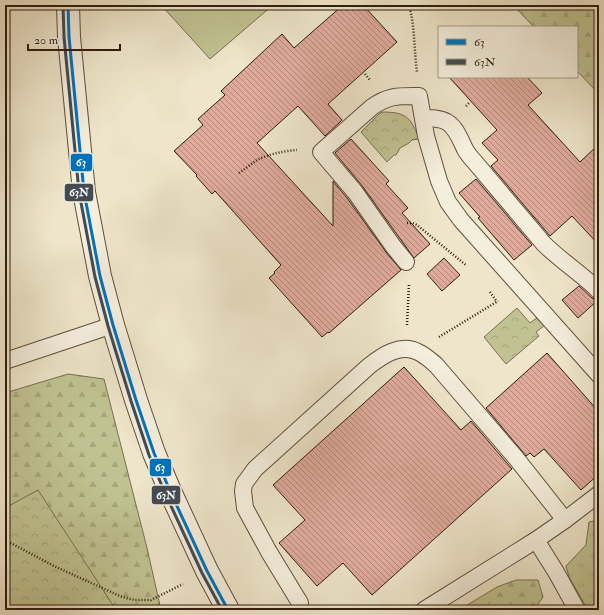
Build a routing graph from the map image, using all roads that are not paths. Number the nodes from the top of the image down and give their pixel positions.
1 (68, 5) edge
2 (423, 118) junction
3 (406, 262) dead end
4 (599, 291) edge
5 (113, 325) junction
6 (5, 361) edge
7 (599, 375) edge
8 (599, 494) edge
9 (565, 520) junction
10 (536, 540) junction
11 (300, 603) dead end
12 (228, 610) edge
13 (424, 610) edge
14 (577, 610) edge

1 - 5 street
2 - 3 lane
2 - 4 lane
2 - 7 lane
5 - 6 lane
5 - 12 street
8 - 9 lane
9 - 10 lane
9 - 11 lane
10 - 13 lane
10 - 14 lane

